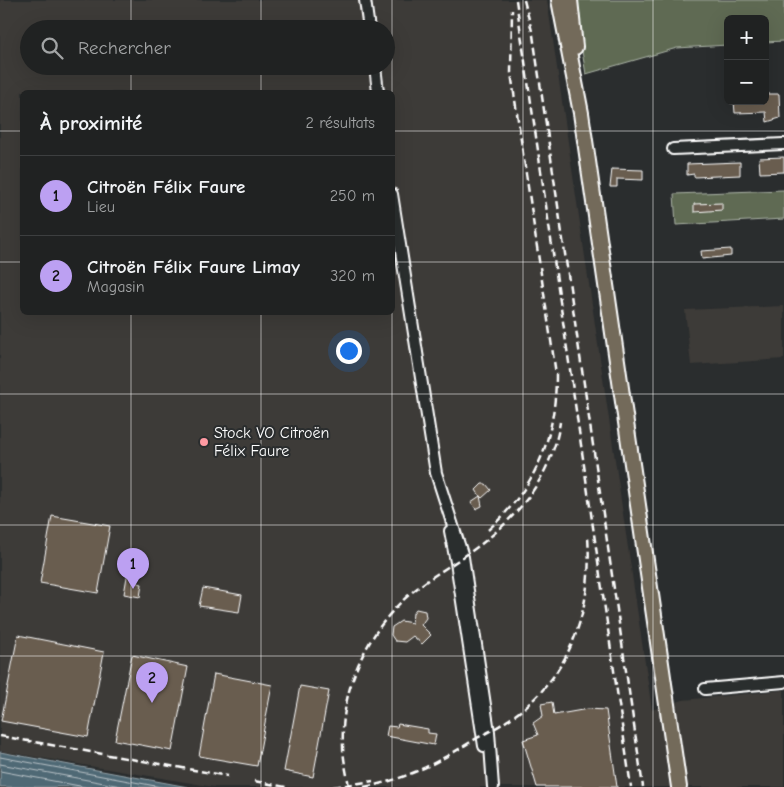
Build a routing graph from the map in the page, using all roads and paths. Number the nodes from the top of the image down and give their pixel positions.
1 (365, 0) edge
2 (559, 0) edge
3 (570, 0) edge
4 (368, 20) edge
5 (376, 75) edge
6 (378, 90) edge
7 (581, 113) junction
8 (784, 144) edge
9 (673, 149) dead end
10 (395, 213) edge
11 (784, 682) edge
12 (705, 689) dead end
13 (493, 785) edge
14 (679, 787) edge

1 - 4 street
2 - 7 main road
3 - 7 main road
5 - 6 street
7 - 14 main road
8 - 9 street
10 - 13 street
11 - 12 street

